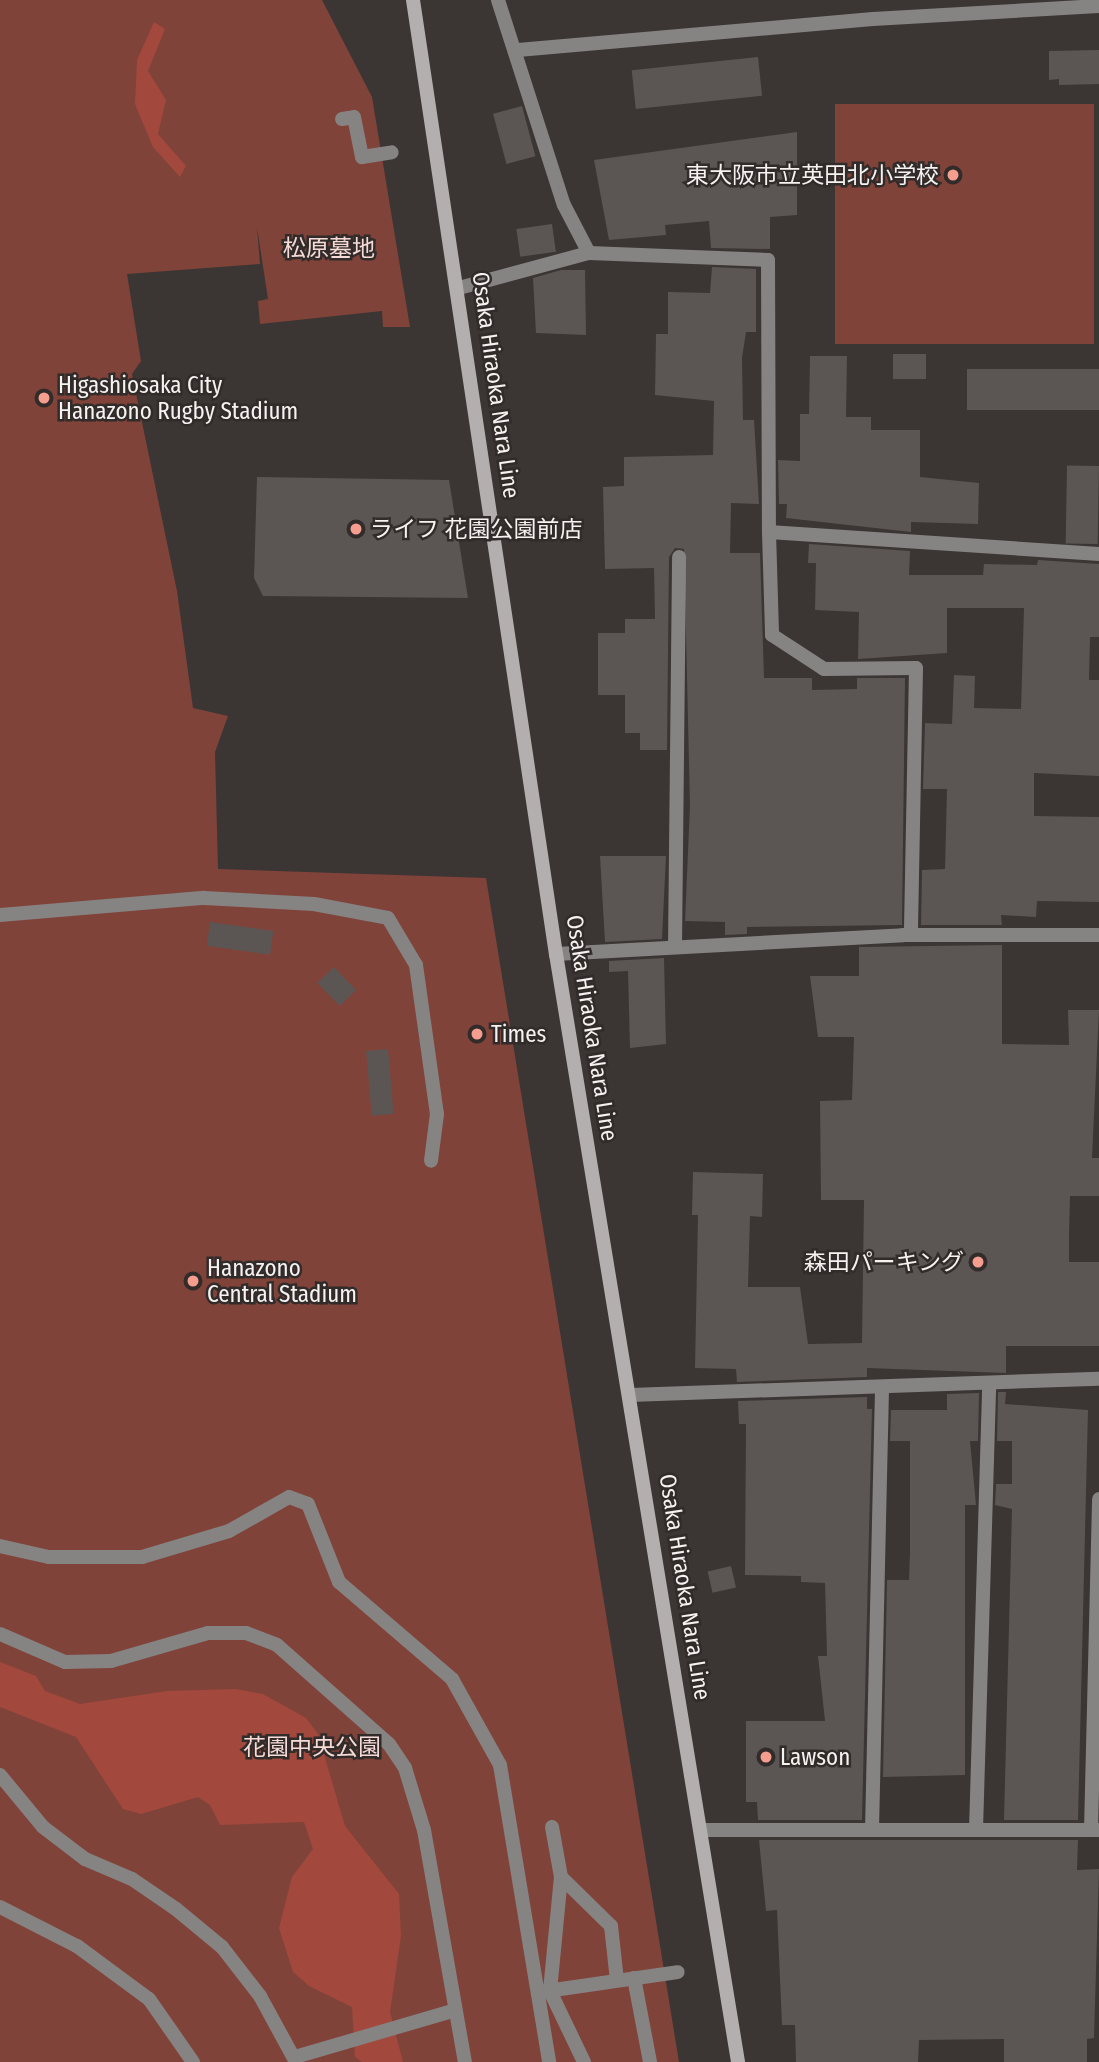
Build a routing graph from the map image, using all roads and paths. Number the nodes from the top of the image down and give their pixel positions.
1 (413, 0) edge
2 (498, 0) edge
3 (1099, 6) edge
4 (518, 50) junction
5 (342, 119) dead end
6 (392, 152) dead end
7 (590, 253) junction
8 (459, 288) junction
9 (769, 532) junction
10 (1099, 554) edge
11 (678, 557) dead end
12 (0, 915) edge
13 (911, 935) junction
14 (1099, 935) edge
15 (675, 947) junction
16 (556, 954) junction
17 (431, 1161) dead end
18 (1099, 1379) edge
19 (989, 1383) junction
20 (882, 1387) junction
21 (630, 1395) junction
22 (1099, 1500) edge
23 (0, 1546) edge
24 (0, 1634) edge
25 (0, 1775) edge
26 (552, 1827) dead end
27 (703, 1829) junction
28 (872, 1830) junction
29 (976, 1830) junction
30 (1095, 1830) edge
31 (561, 1877) junction
32 (0, 1907) edge
33 (678, 1972) dead end
34 (634, 1978) junction
35 (617, 1980) junction
36 (543, 1992) junction
37 (452, 2011) junction
38 (296, 2059) edge
39 (193, 2062) edge
40 (465, 2062) edge
41 (549, 2062) edge
42 (584, 2062) edge
43 (650, 2062) edge
44 (737, 2062) edge

1 - 8 main road, Osaka Hiraoka Nara Line
2 - 4 street
3 - 4 street
4 - 7 street
5 - 6 street
7 - 8 street
7 - 9 street
8 - 16 main road, Osaka Hiraoka Nara Line
9 - 10 street
9 - 13 street
11 - 15 street
12 - 17 street
13 - 14 street
13 - 15 street
15 - 16 street
16 - 21 main road, Osaka Hiraoka Nara Line
18 - 19 street
19 - 20 street
19 - 29 street
20 - 21 street
20 - 28 street
21 - 27 main road, Osaka Hiraoka Nara Line
22 - 30 street
23 - 36 street
24 - 37 street
25 - 38 street
26 - 31 street
27 - 28 street
27 - 44 main road, Osaka Hiraoka Nara Line
28 - 29 street
29 - 30 street
31 - 35 street
31 - 36 street
32 - 39 street
33 - 34 street
34 - 35 street
34 - 43 street
35 - 36 street
36 - 41 street
36 - 42 street
37 - 38 street
37 - 40 street

